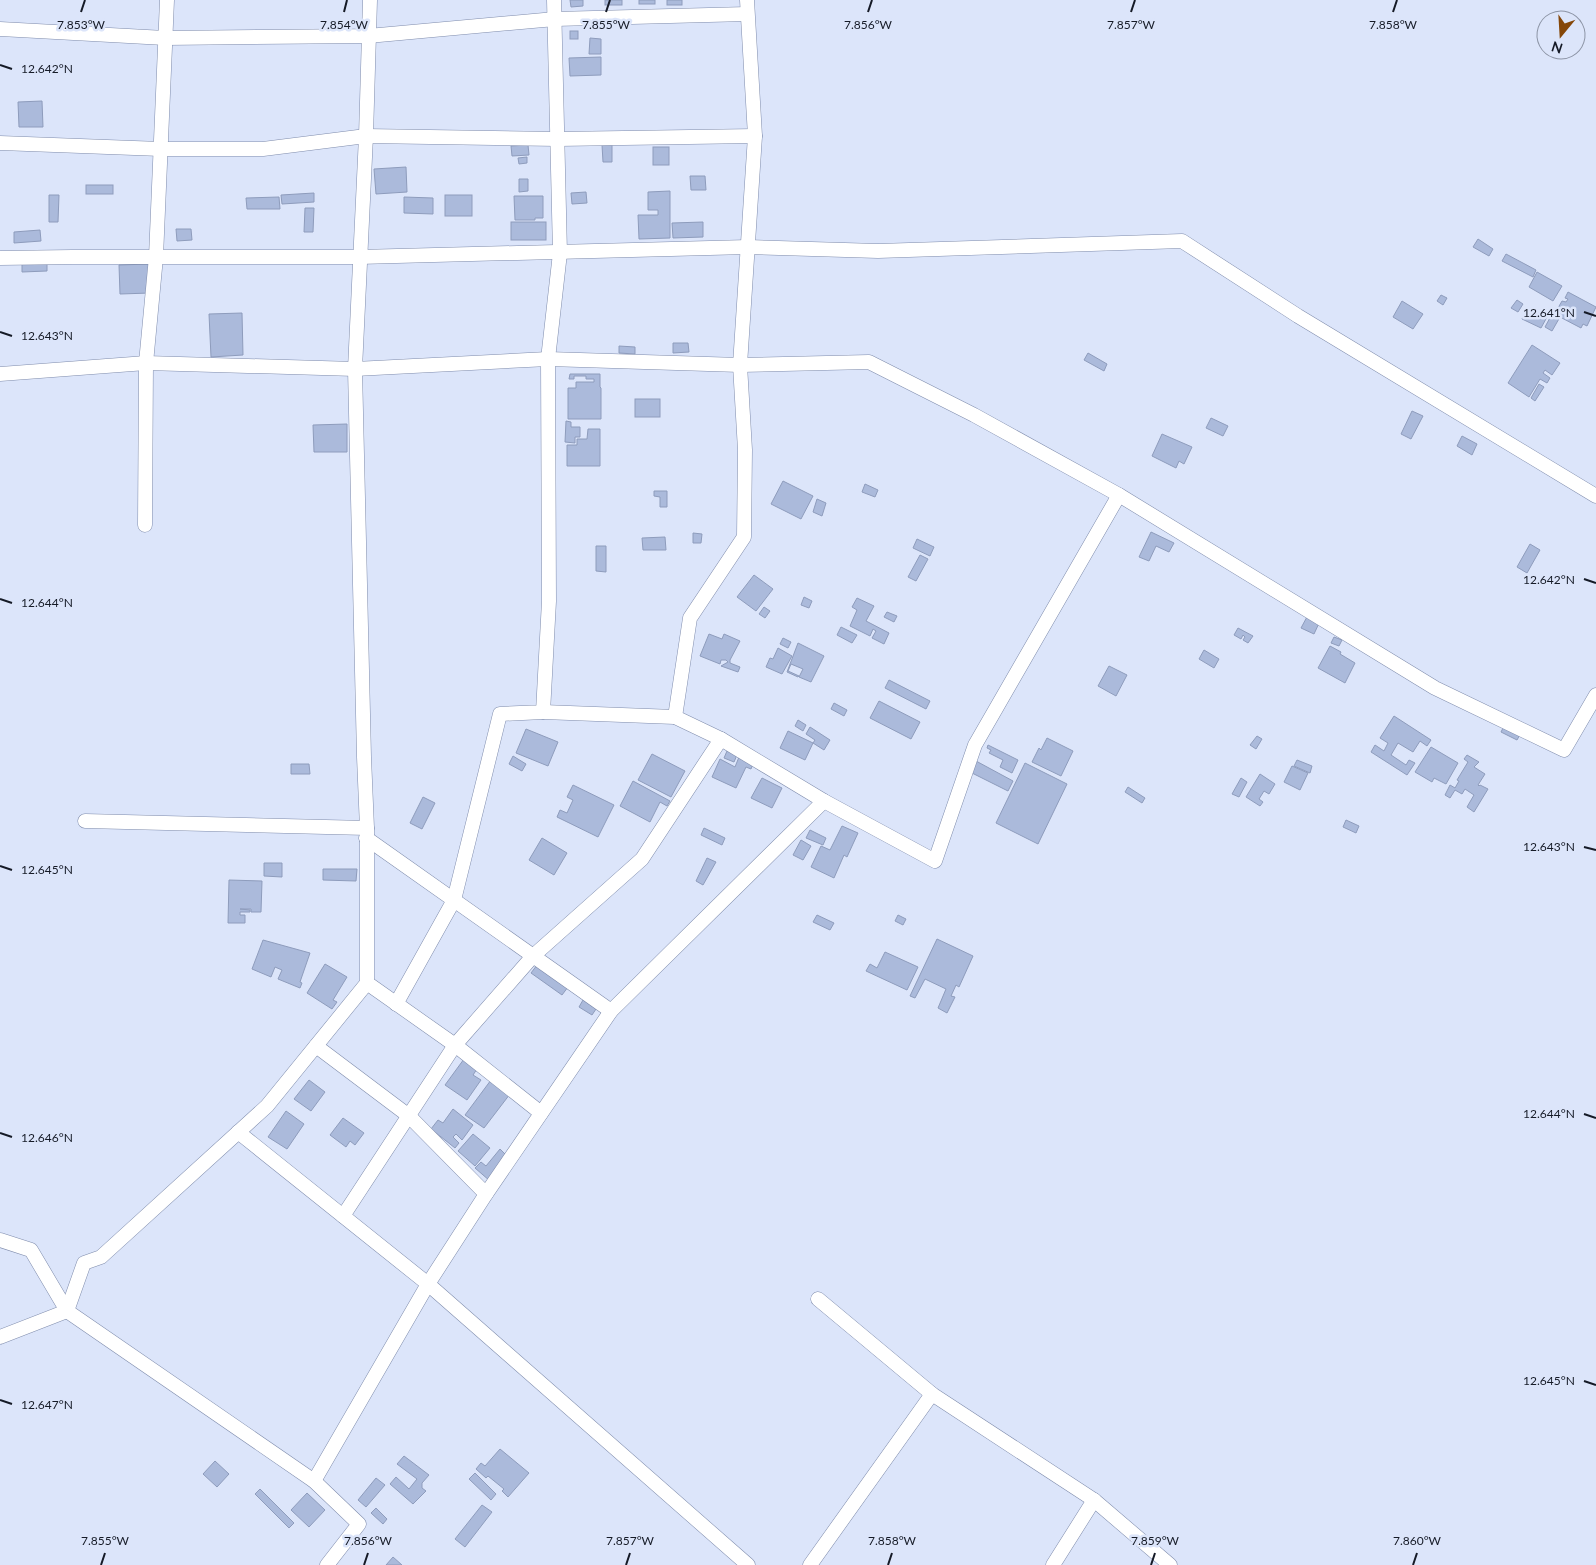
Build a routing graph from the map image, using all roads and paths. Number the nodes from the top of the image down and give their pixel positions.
1 (166, 0) edge
2 (370, 0) edge
3 (554, 0) edge
4 (747, 7) edge
5 (555, 20) junction
6 (0, 28) edge
7 (368, 36) junction
8 (165, 38) junction
9 (366, 136) junction
10 (755, 136) junction
11 (558, 139) junction
12 (0, 143) edge
13 (161, 148) junction
14 (748, 247) junction
15 (560, 253) junction
16 (156, 256) junction
17 (359, 257) junction
18 (0, 258) edge
19 (548, 359) junction
20 (146, 363) junction
21 (740, 365) junction
22 (354, 369) junction
23 (0, 374) edge
24 (1119, 495) junction
25 (1596, 496) edge
26 (144, 525) dead end
27 (1596, 696) edge
28 (543, 712) junction
29 (675, 717) junction
30 (721, 739) junction
31 (824, 801) junction
32 (85, 820) dead end
33 (367, 833) junction
34 (454, 900) junction
35 (533, 956) junction
36 (367, 983) junction
37 (396, 1004) junction
38 (611, 1011) junction
39 (455, 1045) junction
40 (316, 1046) junction
41 (541, 1113) junction
42 (409, 1116) junction
43 (238, 1132) junction
44 (486, 1194) junction
45 (343, 1216) junction
46 (0, 1240) edge
47 (428, 1284) junction
48 (818, 1299) dead end
49 (67, 1311) junction
50 (0, 1337) edge
51 (932, 1394) junction
52 (314, 1481) junction
53 (1094, 1500) junction
54 (327, 1565) edge
55 (748, 1565) edge
56 (810, 1565) edge
57 (1053, 1565) edge
58 (1170, 1565) edge

1 - 8 street
2 - 7 street
3 - 5 street
4 - 5 street
4 - 10 street
5 - 7 street
5 - 11 street
6 - 8 street
7 - 8 street
7 - 9 street
8 - 13 street
9 - 11 street
9 - 13 street
9 - 17 street
10 - 11 street
10 - 14 street
11 - 15 street
12 - 13 street
13 - 16 street
14 - 15 street
14 - 21 street
14 - 25 street
15 - 17 street
15 - 19 street
16 - 17 street
16 - 18 street
16 - 20 street
17 - 22 street
19 - 21 street
19 - 22 street
19 - 28 street
20 - 22 street
20 - 23 street
20 - 26 street
21 - 24 street
21 - 29 street
22 - 33 street
24 - 27 street
24 - 31 street
28 - 29 street
28 - 34 street
29 - 30 street
30 - 31 street
30 - 35 street
31 - 38 street
32 - 33 street
33 - 34 street
33 - 36 street
34 - 35 street
34 - 37 street
35 - 38 street
35 - 39 street
36 - 37 street
36 - 40 street
37 - 39 street
38 - 41 street
39 - 41 street
39 - 42 street
40 - 42 street
40 - 43 street
41 - 44 street
42 - 44 street
42 - 45 street
43 - 45 street
43 - 49 street
44 - 47 street
45 - 47 street
46 - 49 street
47 - 52 street
47 - 55 street
48 - 51 street
49 - 50 street
49 - 52 street
51 - 53 street
51 - 56 street
52 - 54 street
53 - 57 street
53 - 58 street

